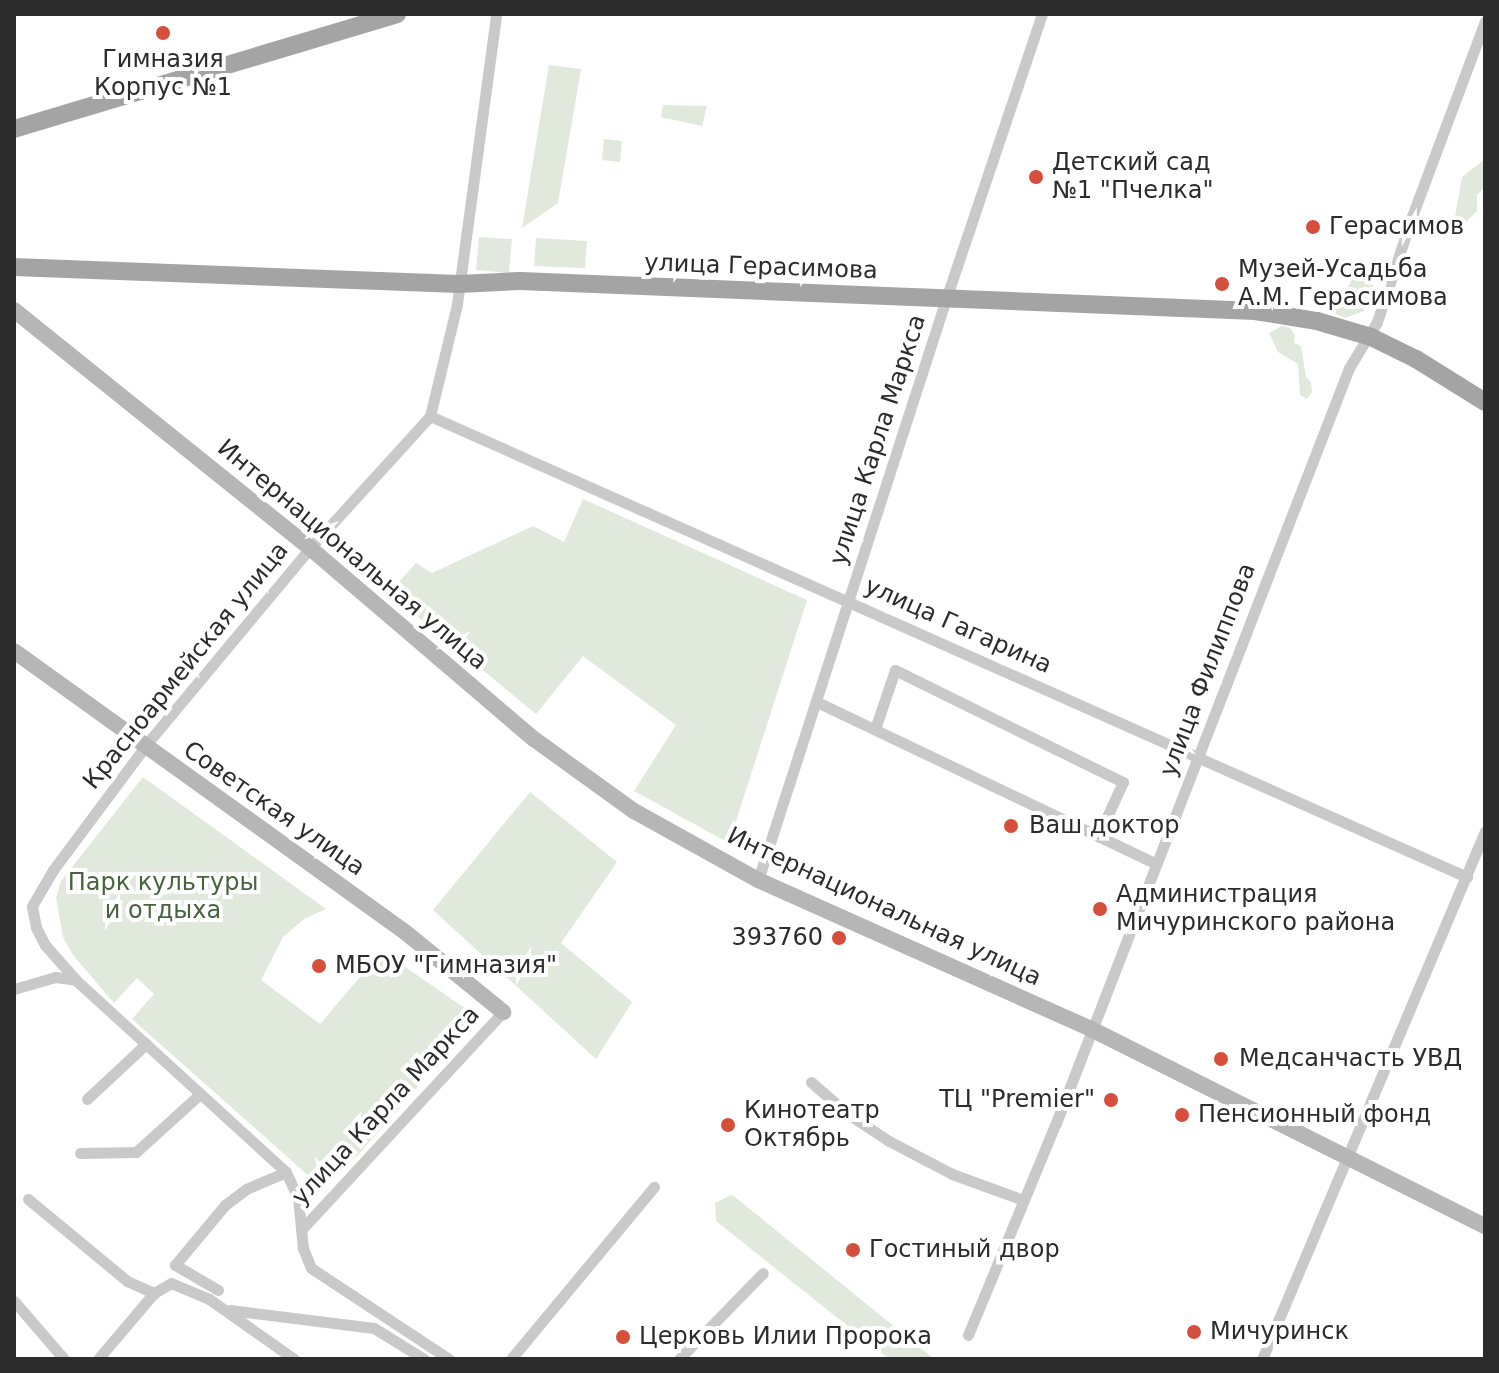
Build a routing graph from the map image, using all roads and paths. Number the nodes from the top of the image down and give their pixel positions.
1 (397, 14) edge
2 (496, 14) edge
3 (1042, 14) edge
4 (1485, 21) edge
5 (14, 129) edge
6 (14, 267) edge
7 (459, 284) junction
8 (946, 299) junction
9 (14, 310) edge
10 (1371, 337) junction
11 (1485, 402) edge
12 (430, 416) junction
13 (310, 548) junction
14 (850, 601) junction
15 (14, 651) edge
16 (817, 702) junction
17 (875, 729) junction
18 (145, 747) junction
19 (1197, 758) junction
20 (1485, 831) edge
21 (1098, 836) junction
22 (1155, 863) junction
23 (1467, 877) junction
24 (758, 880) junction
25 (76, 980) junction
26 (14, 989) edge
27 (503, 1012) joint
28 (1091, 1029) junction
29 (146, 1044) junction
30 (811, 1082) dead end
31 (200, 1094) junction
32 (87, 1099) dead end
33 (80, 1153) dead end
34 (1347, 1157) junction
35 (286, 1172) junction
36 (654, 1187) dead end
37 (28, 1199) dead end
38 (1023, 1200) junction
39 (1485, 1226) edge
40 (301, 1230) junction
41 (763, 1273) dead end
42 (218, 1290) dead end
43 (154, 1293) junction
44 (14, 1301) edge
45 (225, 1309) junction
46 (968, 1335) dead end
47 (64, 1359) edge
48 (98, 1359) edge
49 (294, 1359) edge
50 (424, 1359) edge
51 (449, 1359) edge
52 (511, 1359) edge
53 (679, 1359) edge
54 (1262, 1359) edge

1 - 5 main road
2 - 7 street, Красноармейская улица
3 - 8 street, улица Карла Маркса
4 - 10 street, улица Филиппова
6 - 7 main road, улица Герасимова
7 - 8 main road, улица Герасимова
7 - 12 street, Красноармейская улица
8 - 10 main road, улица Герасимова
8 - 14 street, улица Карла Маркса
9 - 13 main road, Интернациональная улица
10 - 11 main road, улица Герасимова
10 - 19 street, улица Филиппова
12 - 13 street, Красноармейская улица
12 - 14 street, улица Гагарина
13 - 18 street, Красноармейская улица
13 - 24 main road, Интернациональная улица
14 - 16 street, улица Карла Маркса
14 - 19 street, улица Гагарина
15 - 18 main road, Советская улица
16 - 17 street
16 - 24 street, улица Карла Маркса
17 - 21 street
17 - 21 street
18 - 25 street, Красноармейская улица
18 - 27 main road, Советская улица
19 - 22 street, улица Филиппова
19 - 23 street, улица Гагарина
20 - 23 street
21 - 22 street
22 - 28 street, улица Филиппова
23 - 34 street
24 - 28 main road, Интернациональная улица
25 - 26 street
25 - 29 street
27 - 40 street, улица Карла Маркса
28 - 34 main road, Интернациональная улица
28 - 38 street, улица Филиппова
29 - 31 street
29 - 32 street
30 - 38 street
31 - 33 street
31 - 35 street
34 - 39 main road, Интернациональная улица
34 - 54 street
35 - 40 street
35 - 42 street
36 - 52 street
37 - 43 street
38 - 46 street, улица Филиппова
40 - 51 street
41 - 53 street
43 - 45 street
43 - 48 street
44 - 47 street
45 - 49 street
45 - 50 street

